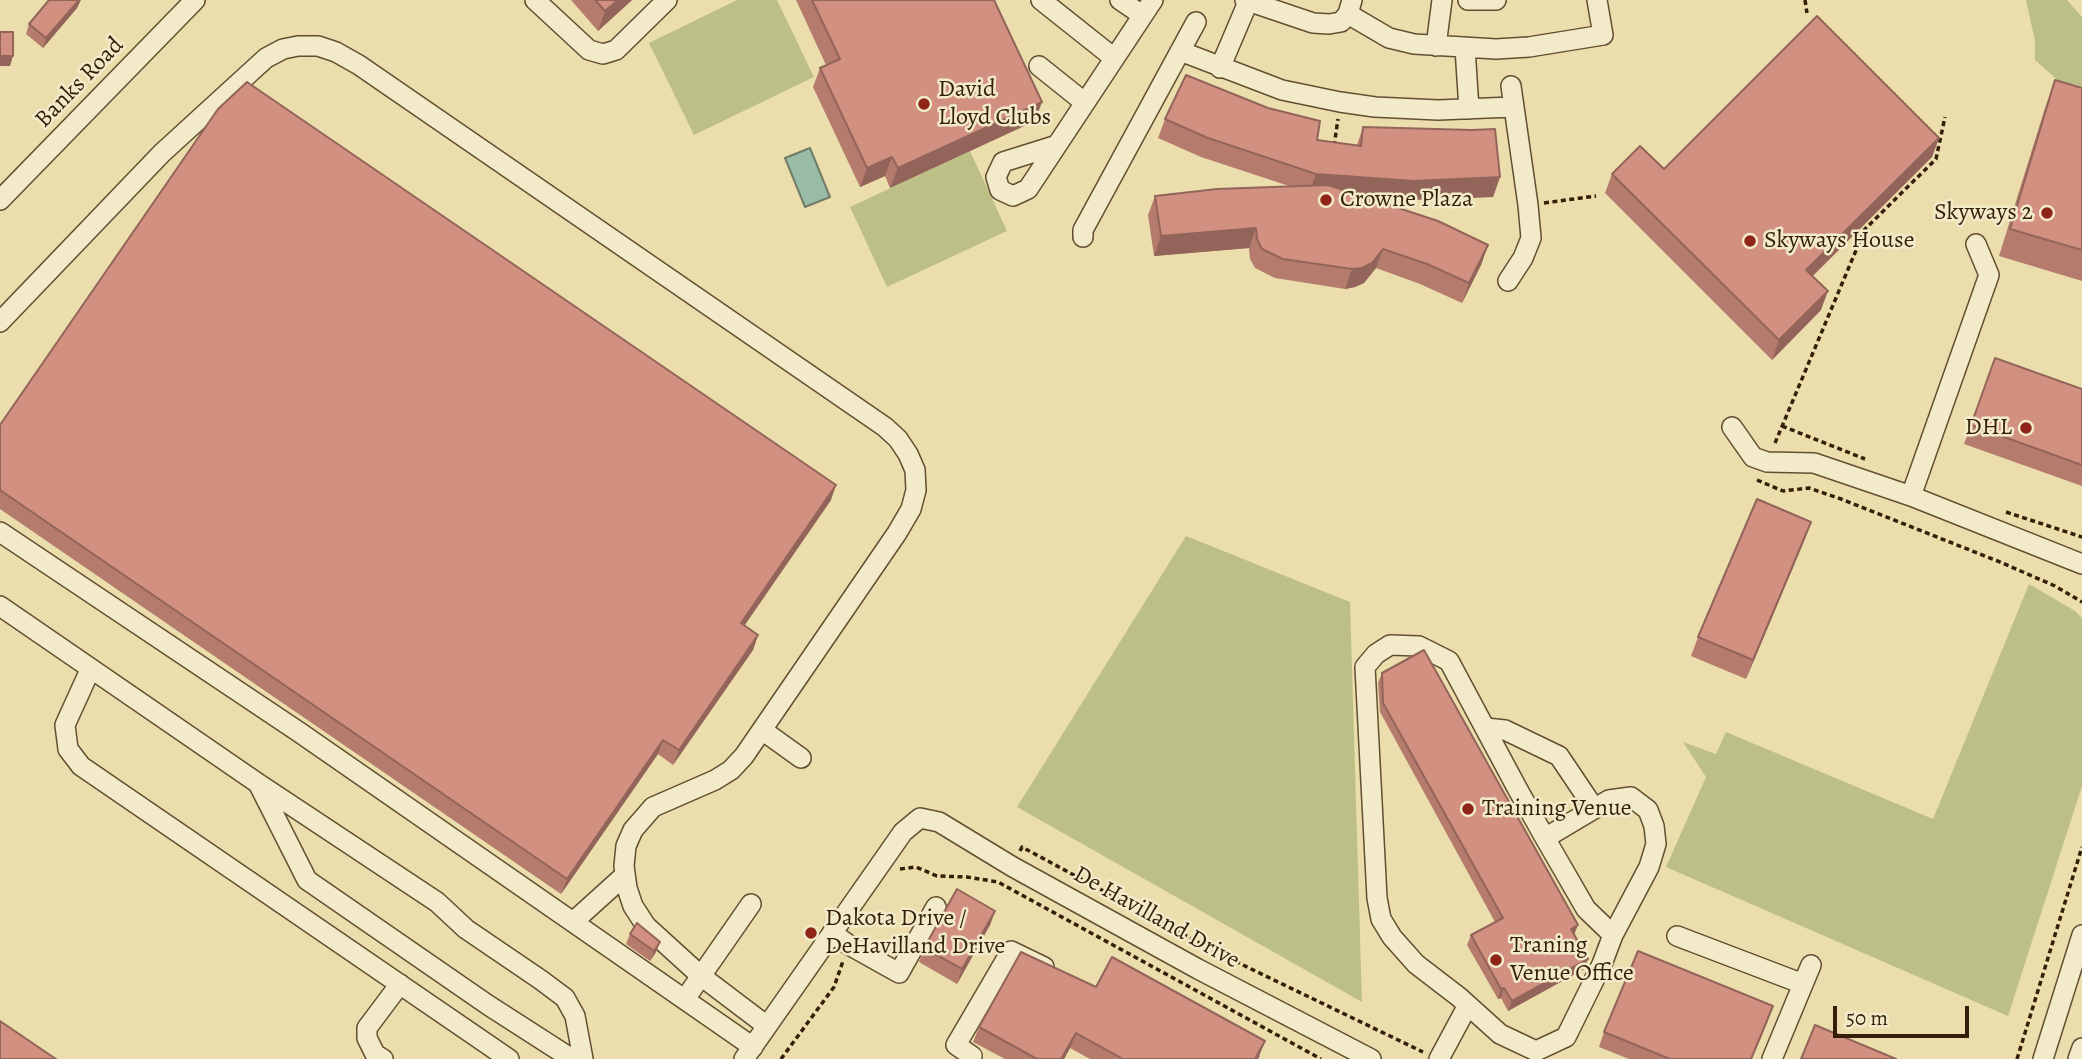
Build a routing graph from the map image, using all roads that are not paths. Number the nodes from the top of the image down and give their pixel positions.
1 (195, 0) edge
2 (535, 0) edge
3 (1041, 0) edge
4 (1120, 0) edge
5 (1442, 0) edge
6 (1468, 0) edge
7 (1496, 0) edge
8 (1597, 0) edge
9 (1247, 1) edge
10 (663, 4) edge
11 (1350, 7) edge
12 (1147, 8) edge
13 (1196, 22) dead end
14 (1436, 46) junction
15 (1465, 48) junction
16 (1180, 51) junction
17 (1114, 58) junction
18 (1039, 66) dead end
19 (1220, 68) junction
20 (1511, 86) dead end
21 (1084, 102) junction
22 (1512, 107) junction
23 (1469, 109) junction
24 (1054, 146) dead end
25 (0, 200) edge
26 (1083, 237) dead end
27 (1976, 244) dead end
28 (1508, 281) dead end
29 (0, 322) edge
30 (1732, 427) dead end
31 (1911, 496) junction
32 (0, 532) edge
33 (2082, 564) edge
34 (0, 606) edge
35 (90, 670) junction
36 (1486, 728) junction
37 (762, 730) junction
38 (802, 758) dead end
39 (259, 784) junction
40 (1594, 808) junction
41 (1545, 838) junction
42 (625, 874) junction
43 (751, 904) dead end
44 (936, 907) dead end
45 (573, 922) junction
46 (832, 933) junction
47 (1613, 935) junction
48 (2082, 935) edge
49 (1677, 936) dead end
50 (1811, 965) dead end
51 (701, 976) junction
52 (1065, 978) edge
53 (400, 984) junction
54 (1803, 984) junction
55 (685, 999) junction
56 (1468, 1005) junction
57 (767, 1026) junction
58 (2082, 1048) edge
59 (748, 1053) edge
60 (1432, 1056) edge
61 (383, 1059) edge
62 (509, 1059) edge
63 (572, 1059) edge
64 (583, 1059) edge
65 (971, 1059) edge
66 (1371, 1059) edge
67 (1772, 1059) edge
68 (2043, 1059) edge
69 (2078, 1059) edge

1 - 25 street, Banks Road
2 - 10 street
3 - 17 street
4 - 12 street
5 - 14 street
6 - 7 street
8 - 15 street
9 - 11 street
9 - 19 street
11 - 14 street
12 - 17 street
13 - 16 street
14 - 15 street
15 - 23 street
16 - 19 street
16 - 26 street
17 - 21 street
18 - 21 street
19 - 23 street
20 - 22 street
21 - 24 street
22 - 23 street
22 - 28 street
27 - 31 street
29 - 37 street
30 - 31 street
31 - 33 street
32 - 45 street
34 - 35 street
35 - 39 street
35 - 53 street
36 - 40 street
36 - 41 street
36 - 56 street
37 - 38 street
37 - 42 street
39 - 63 street
39 - 64 street
40 - 41 street
40 - 47 street
41 - 47 street
42 - 45 street
42 - 51 street
43 - 51 street
44 - 46 street
45 - 55 street
46 - 57 street
46 - 66 street, De Havilland Drive
47 - 56 street
48 - 68 street
49 - 54 street
50 - 54 street
51 - 55 street
51 - 57 street
52 - 65 street
53 - 61 street
53 - 62 street
54 - 67 street
55 - 59 street
56 - 60 street
57 - 59 street
58 - 69 street

